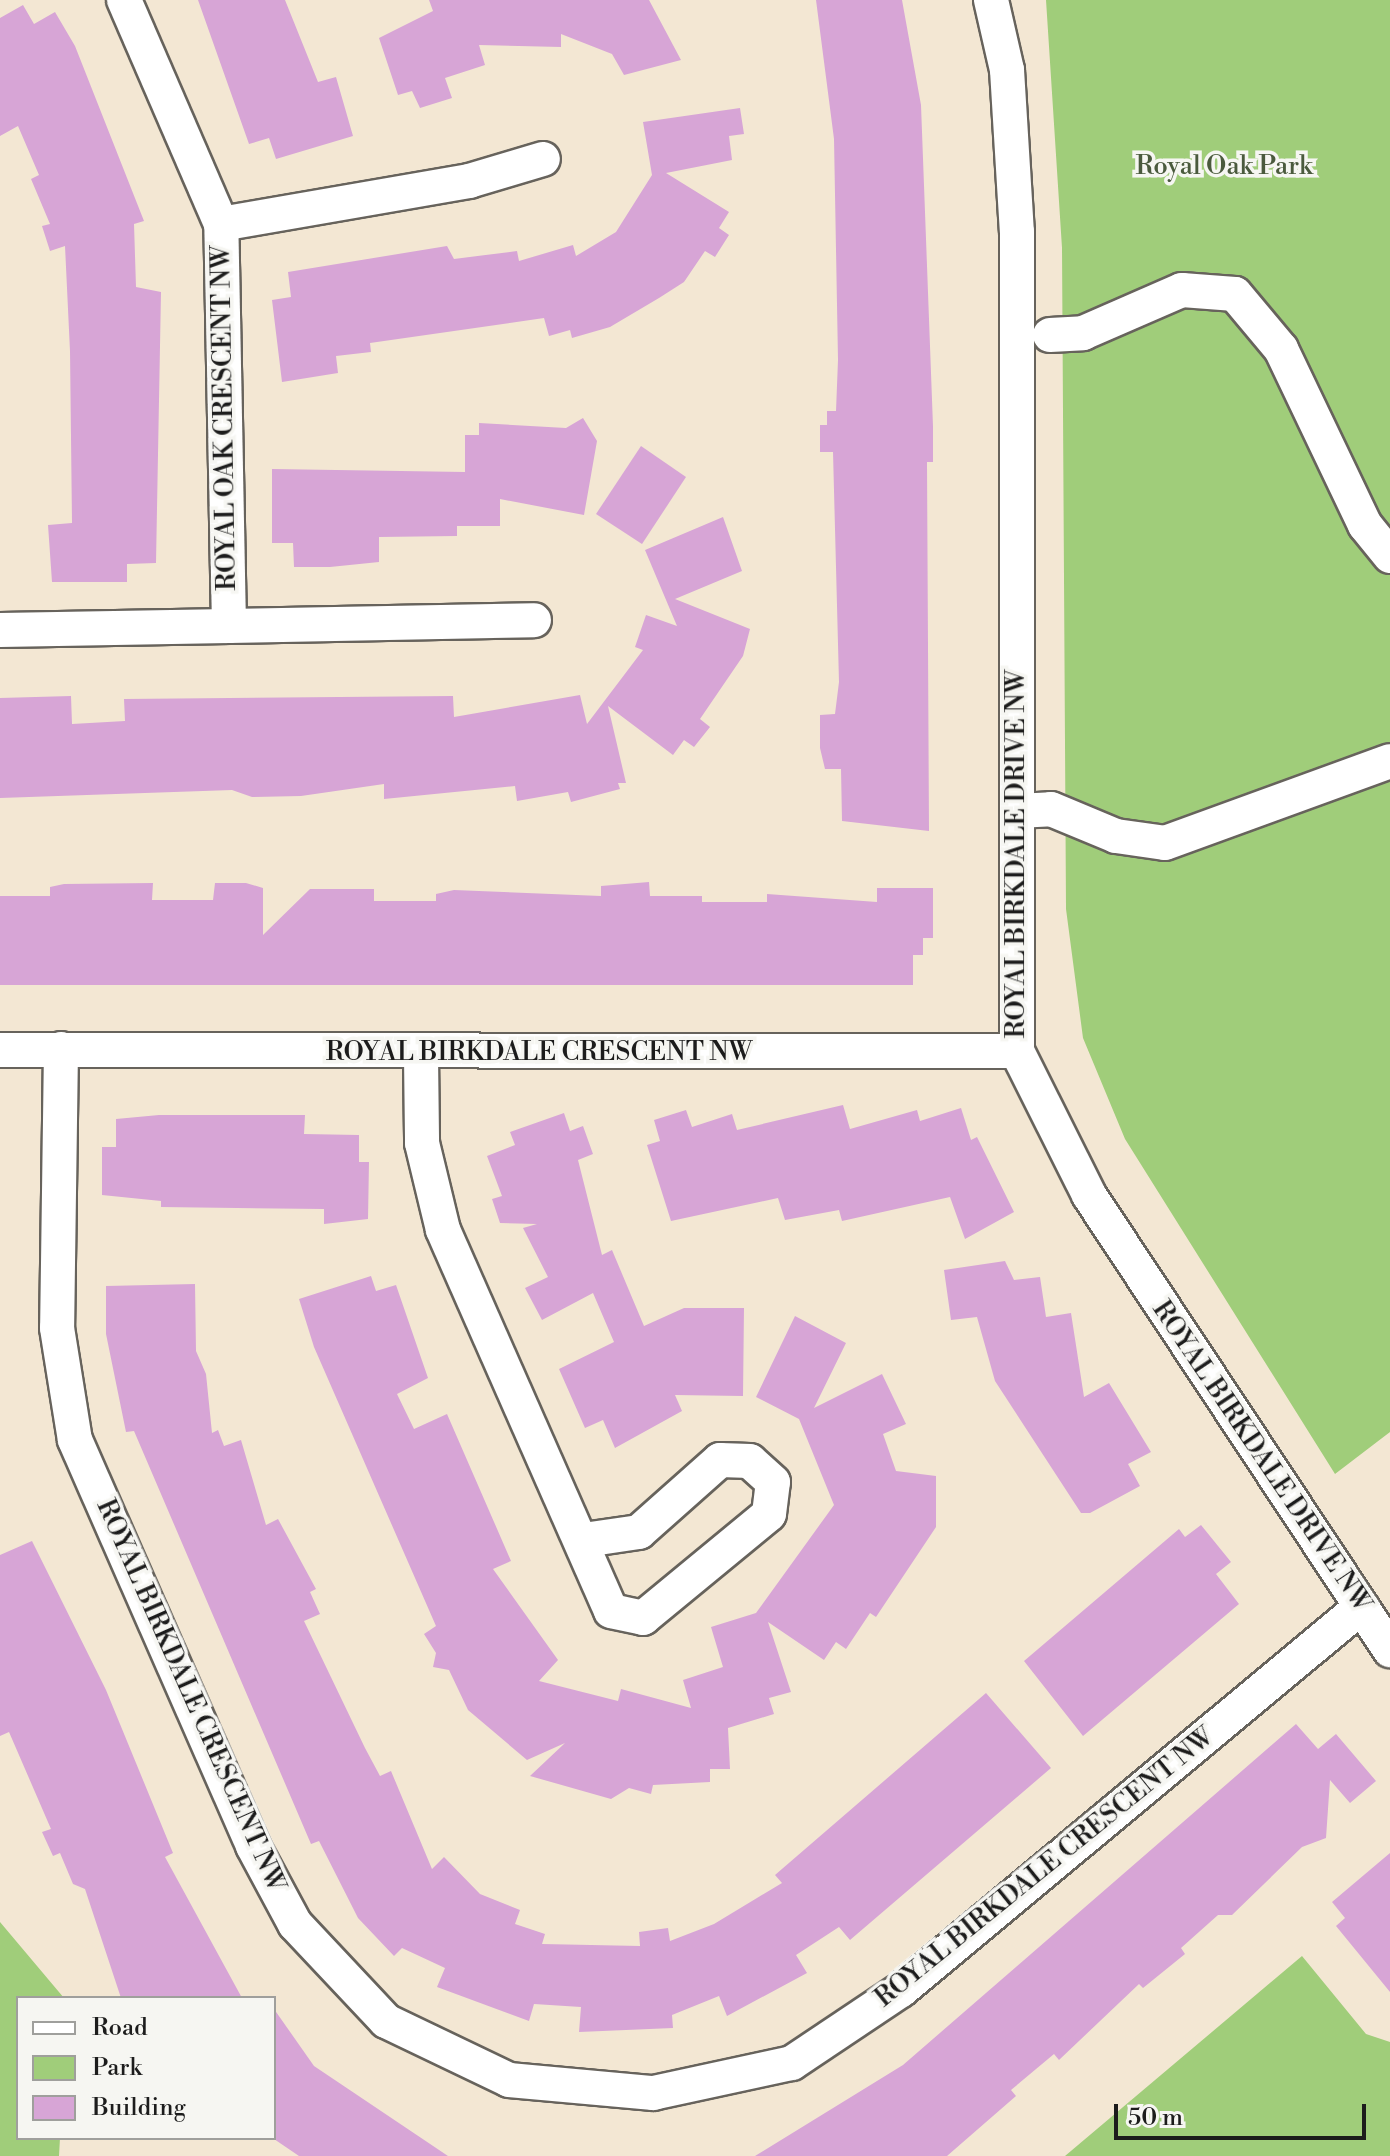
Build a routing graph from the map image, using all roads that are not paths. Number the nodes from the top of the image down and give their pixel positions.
1 (124, 0) edge
2 (991, 0) edge
3 (543, 159) dead end
4 (221, 224) junction
5 (1050, 335) dead end
6 (1390, 556) edge
7 (534, 620) dead end
8 (229, 626) junction
9 (0, 630) edge
10 (1390, 761) edge
11 (1017, 811) junction
12 (61, 1049) junction
13 (0, 1050) edge
14 (1017, 1051) junction
15 (421, 1056) junction
16 (584, 1540) junction
17 (1361, 1607) junction
18 (1390, 1650) edge

1 - 4 street, ROYAL OAK CRESCENT NW
2 - 11 street, ROYAL BIRKDALE DRIVE NW
3 - 4 street
4 - 8 street, ROYAL OAK CRESCENT NW
5 - 6 street
7 - 8 street
8 - 9 street, ROYAL OAK CRESCENT NW
10 - 11 street
11 - 14 street, ROYAL BIRKDALE DRIVE NW
12 - 13 street, ROYAL BIRKDALE CRESCENT NW
12 - 15 street, ROYAL BIRKDALE CRESCENT NW
12 - 17 street, ROYAL BIRKDALE CRESCENT NW
14 - 15 street, ROYAL BIRKDALE CRESCENT NW
14 - 17 street, ROYAL BIRKDALE DRIVE NW
15 - 16 street
16 - 16 street
17 - 18 street, ROYAL BIRKDALE DRIVE NW

